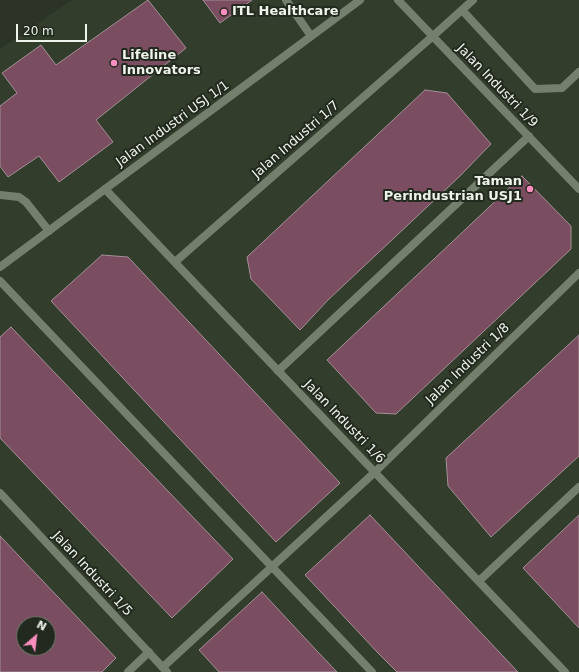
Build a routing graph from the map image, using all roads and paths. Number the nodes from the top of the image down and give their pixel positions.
1 (286, 0) edge
2 (360, 0) edge
3 (398, 0) edge
4 (473, 0) edge
5 (462, 10) junction
6 (311, 36) junction
7 (433, 36) junction
8 (579, 72) edge
9 (529, 136) junction
10 (105, 189) junction
11 (579, 189) edge
12 (0, 195) edge
13 (49, 231) junction
14 (175, 262) junction
15 (0, 267) edge
16 (579, 273) edge
17 (0, 281) edge
18 (278, 371) junction
19 (375, 472) junction
20 (579, 487) edge
21 (0, 493) edge
22 (272, 566) junction
23 (478, 581) junction
24 (149, 652) junction
25 (165, 670) edge
26 (128, 672) edge
27 (372, 672) edge
28 (565, 672) edge

1 - 6 street
2 - 6 street, Jalan Industri USJ 1/1
3 - 7 street, Jalan Industri 1/9
4 - 5 street, Jalan Industri 1/7
5 - 7 street, Jalan Industri 1/7
5 - 8 street
6 - 10 street, Jalan Industri USJ 1/1
7 - 9 street, Jalan Industri 1/9
7 - 14 street, Jalan Industri 1/7
9 - 11 street, Jalan Industri 1/9
9 - 18 street
10 - 13 street, Jalan Industri USJ 1/1
10 - 14 street, Jalan Industri 1/6
12 - 13 street
13 - 15 street, Jalan Industri USJ 1/1
14 - 18 street, Jalan Industri 1/6
16 - 19 street, Jalan Industri 1/8
17 - 22 street
18 - 19 street, Jalan Industri 1/6
19 - 22 street, Jalan Industri 1/8
19 - 23 street, Jalan Industri 1/6
20 - 23 street
21 - 24 street, Jalan Industri 1/5
22 - 25 street, Jalan Industri 1/8
22 - 27 street
23 - 28 street, Jalan Industri 1/6
24 - 25 street, Jalan Industri 1/5
24 - 26 street

